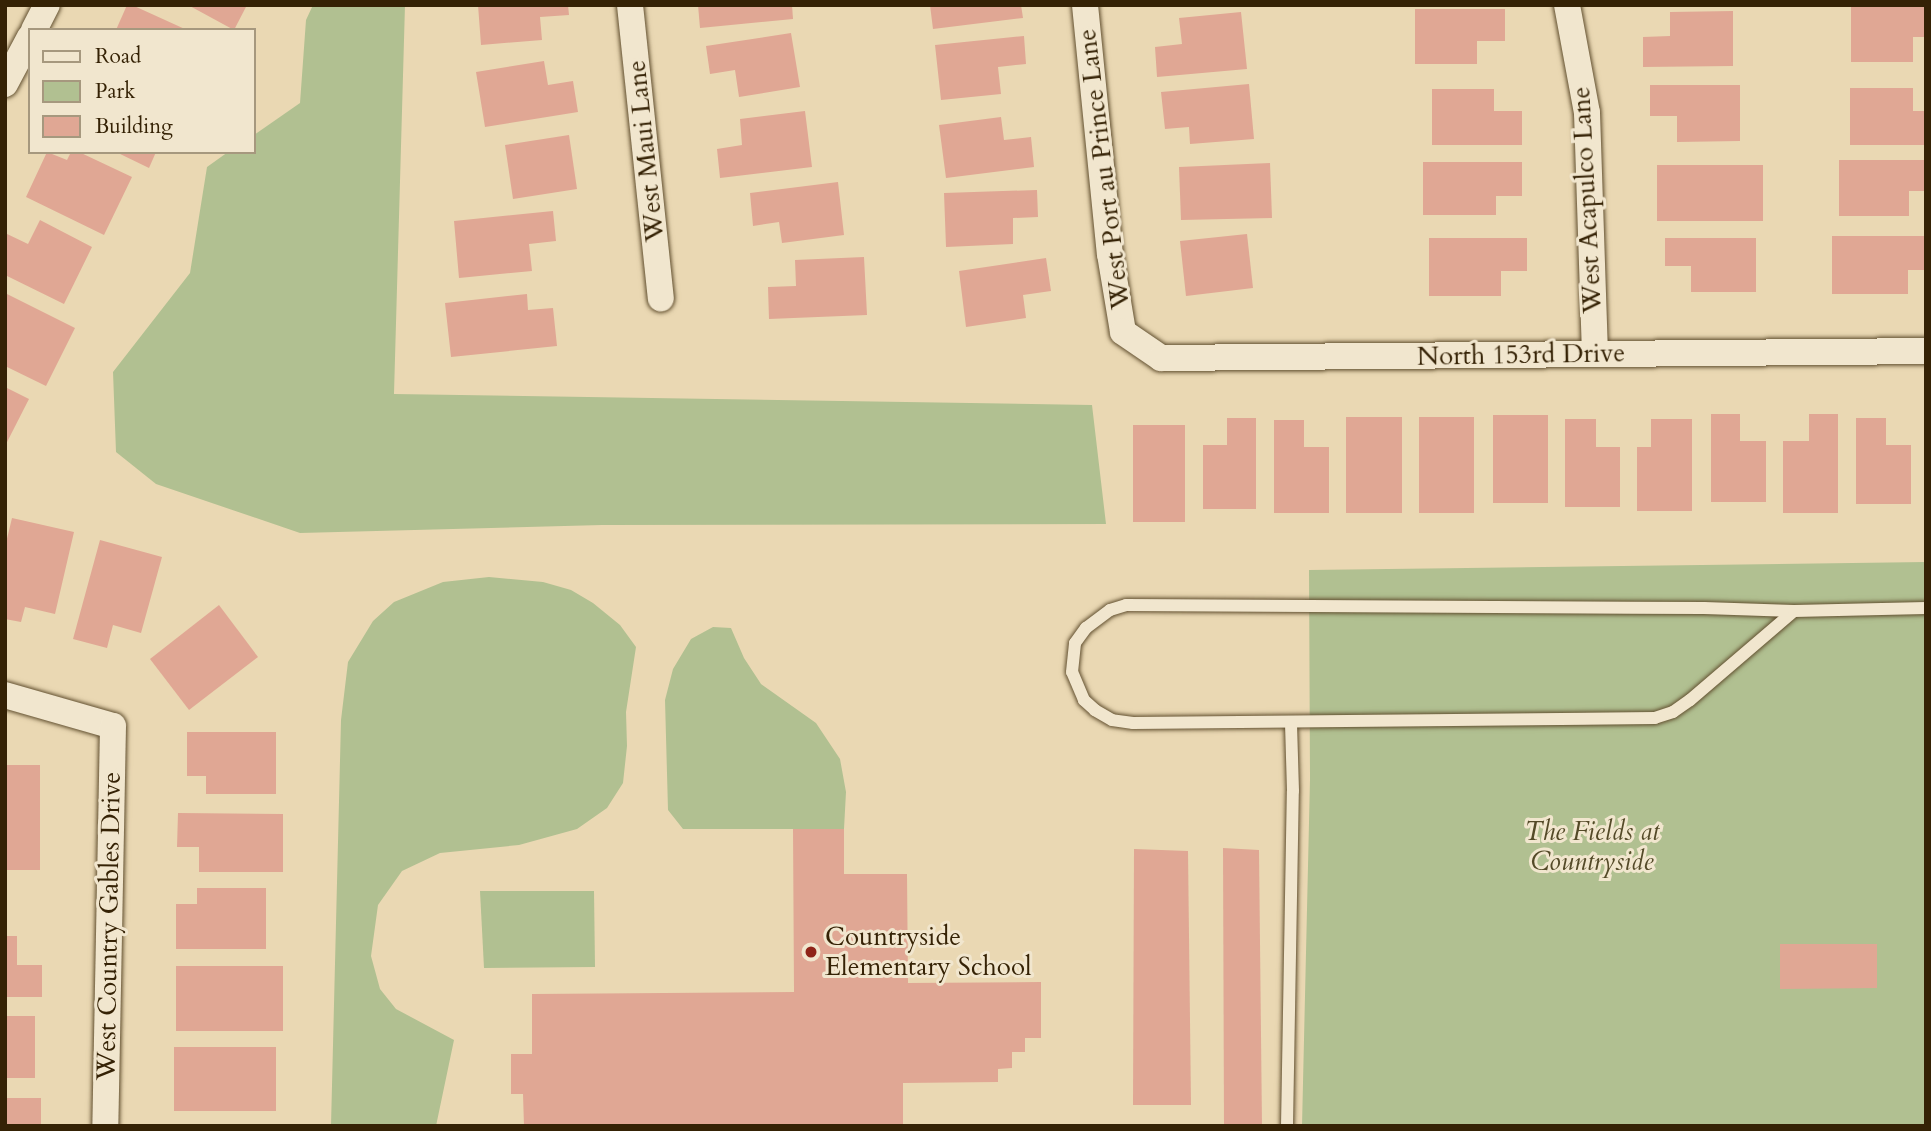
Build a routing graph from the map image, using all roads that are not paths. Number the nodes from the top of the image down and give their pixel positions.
1 (47, 5) edge
2 (630, 5) edge
3 (1085, 5) edge
4 (1567, 5) edge
5 (35, 28) edge
6 (28, 41) edge
7 (5, 83) edge
8 (661, 298) dead end
9 (1123, 332) joint
10 (1926, 351) edge
11 (1595, 354) junction
12 (1926, 608) edge
13 (1794, 611) junction
14 (5, 695) edge
15 (1291, 723) junction
16 (104, 1126) edge
17 (1287, 1126) edge

1 - 5 street
2 - 8 street, West Maui Lane
3 - 9 street, West Port au Prince Lane
4 - 11 street, West Acapulco Lane
6 - 7 street
9 - 11 street, North 153rd Drive
10 - 11 street, North 153rd Drive
12 - 13 lane
13 - 15 lane
13 - 15 lane
14 - 16 street, West Country Gables Drive
15 - 17 lane

